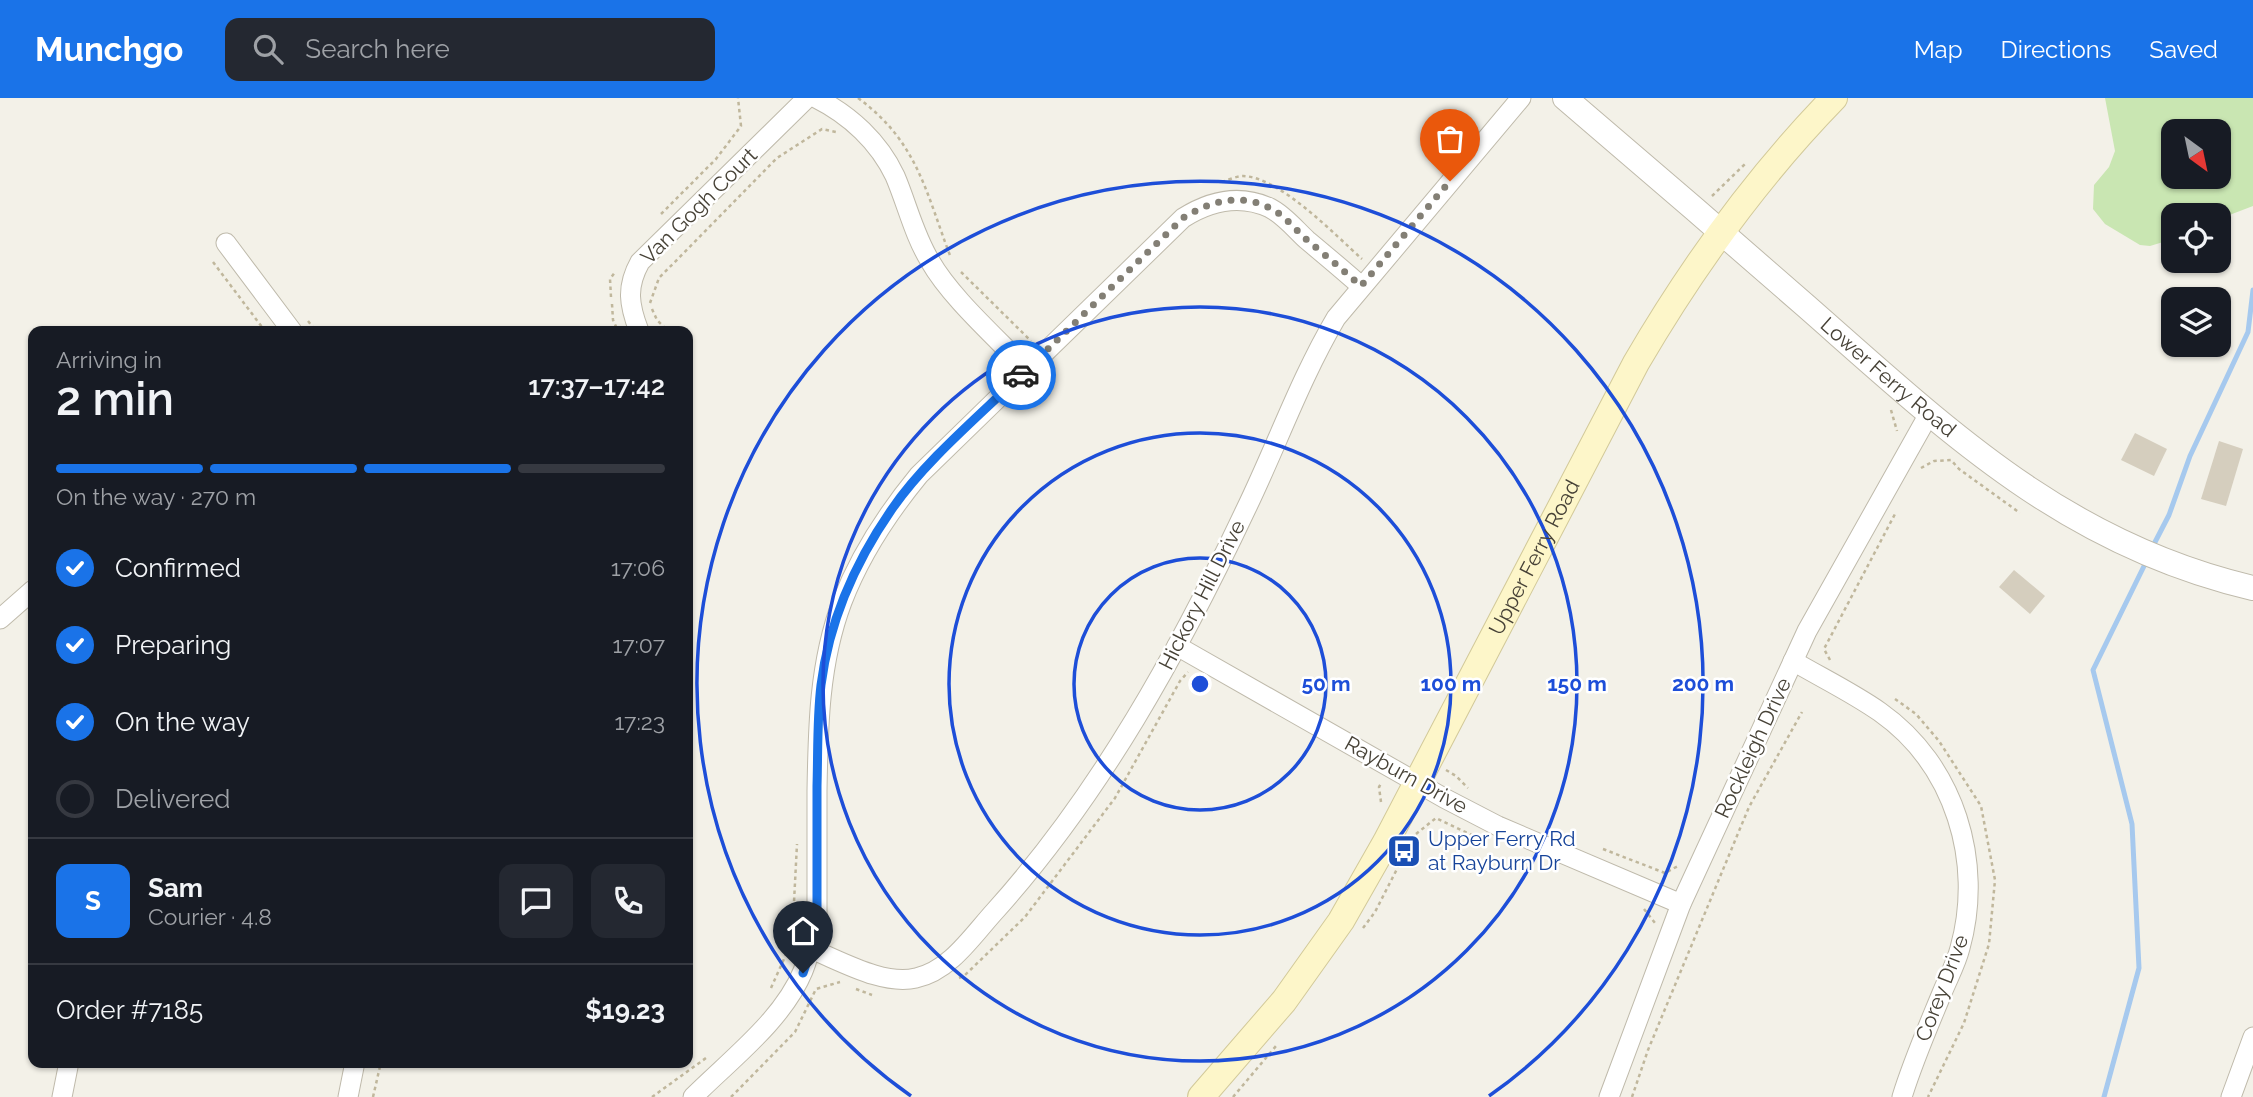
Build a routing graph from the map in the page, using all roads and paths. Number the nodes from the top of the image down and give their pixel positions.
1 (807, 98) edge
2 (816, 98) edge
3 (1521, 98) edge
4 (1565, 98) edge
5 (1834, 98) edge
6 (846, 134) dead end
7 (1721, 230) junction
8 (226, 243) dead end
9 (213, 262) dead end
10 (1361, 286) junction
11 (261, 326) edge
12 (288, 326) edge
13 (637, 326) edge
14 (663, 326) edge
15 (1027, 370) junction
16 (1882, 402) dead end
17 (1929, 414) junction
18 (1899, 436) dead end
19 (1916, 476) dead end
20 (1900, 504) dead end
21 (2020, 513) dead end
22 (2253, 588) edge
23 (28, 594) edge
24 (0, 619) edge
25 (1177, 646) junction
26 (1793, 661) junction
27 (1835, 664) dead end
28 (1888, 694) dead end
29 (1801, 712) dead end
30 (1392, 769) junction
31 (1423, 771) junction
32 (1473, 794) dead end
33 (1382, 813) dead end
34 (1415, 834) dead end
35 (798, 838) dead end
36 (1481, 839) dead end
37 (1592, 845) dead end
38 (1681, 864) dead end
39 (1398, 868) dead end
40 (1665, 873) junction
41 (1662, 896) junction
42 (1681, 904) junction
43 (1641, 906) dead end
44 (1652, 919) junction
45 (1656, 924) dead end
46 (1359, 933) dead end
47 (811, 949) junction
48 (769, 995) dead end
49 (2253, 1038) edge
50 (1281, 1040) dead end
51 (712, 1054) dead end
52 (68, 1068) edge
53 (354, 1068) edge
54 (380, 1068) edge
55 (692, 1068) edge
56 (693, 1068) edge
57 (62, 1097) edge
58 (348, 1097) edge
59 (373, 1097) edge
60 (652, 1097) edge
61 (693, 1097) edge
62 (1201, 1097) edge
63 (1233, 1097) edge
64 (1609, 1097) edge
65 (1632, 1097) edge
66 (1902, 1097) edge
67 (1928, 1097) edge
68 (2231, 1097) edge

1 - 13 street, Van Gogh Court
2 - 15 street
3 - 10 street, Hickory Hill Drive
4 - 7 street, Lower Ferry Road
5 - 7 main road, Upper Ferry Road
6 - 14 path
7 - 17 street, Lower Ferry Road
7 - 31 main road, Upper Ferry Road
8 - 12 street
9 - 11 path
10 - 15 street
10 - 25 street, Hickory Hill Drive
15 - 47 street
16 - 18 path
17 - 22 street, Lower Ferry Road
17 - 26 street, Rockleigh Drive
19 - 21 path
20 - 27 path
23 - 24 street
25 - 30 street, Rayburn Drive
25 - 47 street, Hickory Hill Drive
26 - 42 street, Rockleigh Drive
26 - 66 street, Corey Drive
28 - 67 path
29 - 65 path
30 - 31 street, Rayburn Drive
30 - 33 path
31 - 32 path
31 - 41 street, Rayburn Drive
31 - 62 main road, Upper Ferry Road
34 - 36 path
35 - 48 path
37 - 40 path
38 - 40 path
39 - 46 path
40 - 41 path
41 - 42 street, Rayburn Drive
41 - 44 path
42 - 64 street, Rockleigh Drive
43 - 44 path
44 - 45 path
47 - 61 street
49 - 68 street
50 - 63 path
51 - 56 path
52 - 57 street
53 - 58 street
54 - 59 path
55 - 60 path

